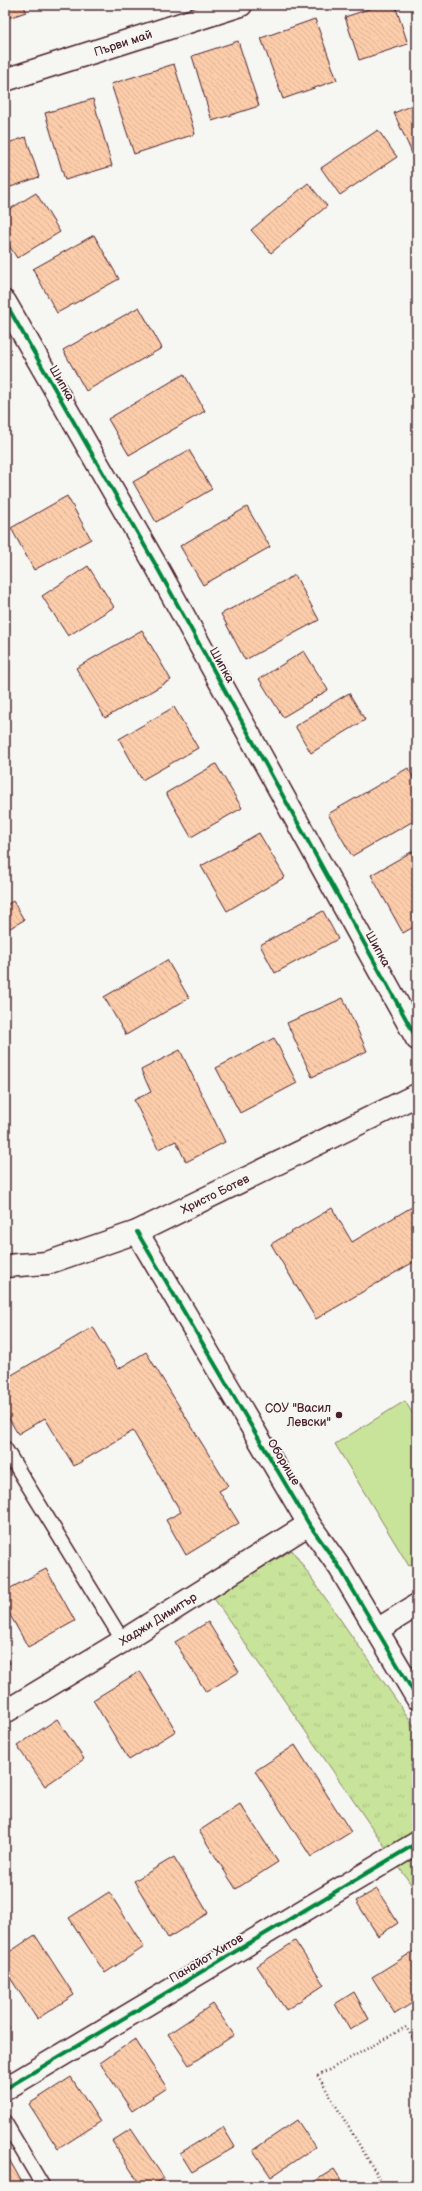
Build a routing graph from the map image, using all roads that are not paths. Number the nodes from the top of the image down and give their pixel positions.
1 (241, 5) edge
2 (5, 80) edge
3 (5, 302) edge
4 (417, 1040) edge
5 (417, 1094) edge
6 (137, 1232) junction
7 (5, 1266) edge
8 (5, 1448) edge
9 (309, 1524) junction
10 (417, 1605) edge
11 (377, 1630) junction
12 (123, 1641) junction
13 (417, 1698) edge
14 (5, 1712) edge
15 (417, 1844) edge
16 (5, 2089) edge
17 (5, 2122) edge
18 (43, 2186) edge

1 - 2 street, Първи май
3 - 4 street, Шипка
5 - 6 street, Христо Ботев
6 - 7 street, Христо Ботев
6 - 9 street, Оборище
8 - 12 lane
9 - 11 street, Оборище
9 - 12 street, Хаджи Димитър
10 - 11 street
11 - 13 street, Оборище
12 - 14 street, Хаджи Димитър
15 - 16 street, Панайот Хитов
17 - 18 lane

